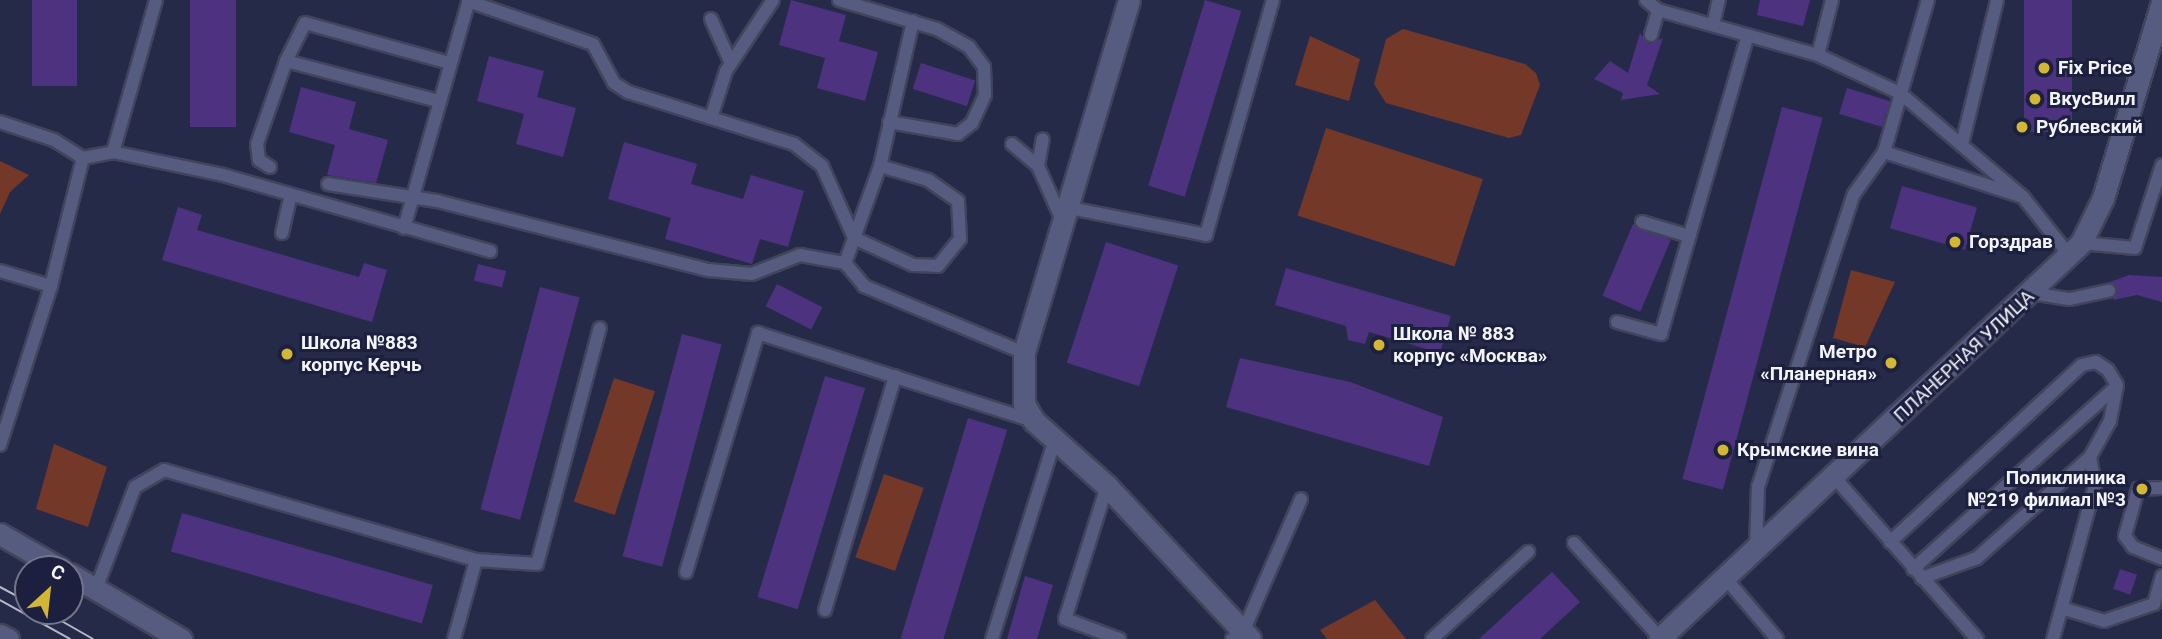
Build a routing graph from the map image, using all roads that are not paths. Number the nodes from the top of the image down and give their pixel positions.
1 (156, 0) edge
2 (773, 0) edge
3 (839, 0) edge
4 (1129, 0) edge
5 (1273, 0) edge
6 (1646, 0) edge
7 (1719, 0) edge
8 (1832, 0) edge
9 (1928, 0) edge
10 (1997, 0) edge
11 (468, 1) edge
12 (2162, 3) edge
13 (1658, 10) junction
14 (711, 19) dead end
15 (913, 21) junction
16 (1713, 25) junction
17 (1748, 35) junction
18 (1651, 36) dead end
19 (1818, 55) junction
20 (285, 61) junction
21 (449, 63) junction
22 (731, 63) junction
23 (1900, 93) junction
24 (439, 101) junction
25 (711, 118) junction
26 (0, 122) edge
27 (889, 122) junction
28 (1043, 139) dead end
29 (1963, 140) junction
30 (1012, 145) dead end
31 (113, 152) junction
32 (1884, 152) junction
33 (83, 158) junction
34 (2162, 165) edge
35 (880, 166) junction
36 (1038, 166) junction
37 (270, 167) dead end
38 (328, 184) dead end
39 (291, 195) junction
40 (2023, 197) junction
41 (1063, 213) junction
42 (1642, 222) dead end
43 (404, 228) junction
44 (282, 233) dead end
45 (1689, 236) junction
46 (854, 238) junction
47 (2076, 250) junction
48 (490, 251) dead end
49 (845, 263) junction
50 (0, 271) edge
51 (51, 286) junction
52 (2109, 291) dead end
53 (2031, 293) junction
54 (1617, 322) dead end
55 (600, 328) dead end
56 (1024, 353) junction
57 (895, 376) junction
58 (2117, 386) junction
59 (1034, 421) junction
60 (1056, 436) junction
61 (0, 445) edge
62 (2090, 457) junction
63 (1835, 478) junction
64 (1107, 486) junction
65 (2162, 488) edge
66 (1301, 499) dead end
67 (0, 534) edge
68 (1890, 542) junction
69 (1574, 543) dead end
70 (1528, 552) dead end
71 (1756, 552) junction
72 (37, 555) edge
73 (2162, 559) edge
74 (476, 560) junction
75 (686, 572) dead end
76 (1917, 573) junction
77 (2162, 576) edge
78 (1727, 580) junction
79 (84, 582) edge
80 (96, 589) junction
81 (2065, 609) junction
82 (825, 611) dead end
83 (0, 635) edge
84 (1242, 637) edge
85 (1660, 638) edge
86 (8, 639) edge
87 (181, 639) edge
88 (454, 639) edge
89 (992, 639) edge
90 (1119, 639) edge
91 (1432, 639) edge
92 (1777, 639) edge
93 (1976, 639) edge
94 (2053, 639) edge

1 - 31 lane
2 - 22 lane
3 - 15 lane
4 - 41 main road
5 - 41 lane
6 - 13 lane
7 - 16 lane
8 - 19 lane
9 - 23 lane
10 - 29 lane
11 - 21 lane
11 - 25 lane
12 - 47 main road, ПЛАНЕРНАЯ УЛИЦА
13 - 16 lane
13 - 18 lane
14 - 22 lane
15 - 27 lane
15 - 27 lane
16 - 17 lane
17 - 19 lane
17 - 45 lane
19 - 23 lane
20 - 21 lane
20 - 24 lane
20 - 37 lane
21 - 24 lane
22 - 25 lane
23 - 29 lane
23 - 32 lane
24 - 43 lane
25 - 46 lane
26 - 33 lane
27 - 35 lane
28 - 36 lane
29 - 40 lane
30 - 36 lane
31 - 33 lane
31 - 39 lane
32 - 40 lane
32 - 71 lane
33 - 51 lane
34 - 47 lane
35 - 46 lane
35 - 46 lane
36 - 41 lane
38 - 49 lane
39 - 43 lane
39 - 44 lane
40 - 47 lane
41 - 56 main road
42 - 45 lane
43 - 48 lane
45 - 54 lane
46 - 49 lane
47 - 53 main road, ПЛАНЕРНАЯ УЛИЦА
49 - 56 lane
50 - 51 lane
51 - 61 lane
52 - 53 lane
53 - 63 main road, ПЛАНЕРНАЯ УЛИЦА
55 - 74 lane
56 - 59 main road
57 - 59 lane
57 - 75 lane
57 - 82 lane
58 - 62 lane
58 - 68 lane
58 - 76 lane
59 - 60 main road
60 - 64 main road
60 - 89 lane
62 - 76 lane
62 - 81 lane
63 - 68 lane
63 - 71 main road, ПЛАНЕРНАЯ УЛИЦА
64 - 84 main road
64 - 90 lane
65 - 73 lane
66 - 84 lane
67 - 72 main road
68 - 76 lane
69 - 85 lane
70 - 91 lane
71 - 78 main road, ПЛАНЕРНАЯ УЛИЦА
74 - 80 lane
74 - 88 lane
76 - 93 lane
77 - 81 lane
78 - 85 main road, ПЛАНЕРНАЯ УЛИЦА
78 - 92 lane
79 - 80 main road
80 - 87 main road
81 - 94 lane
83 - 86 main road

